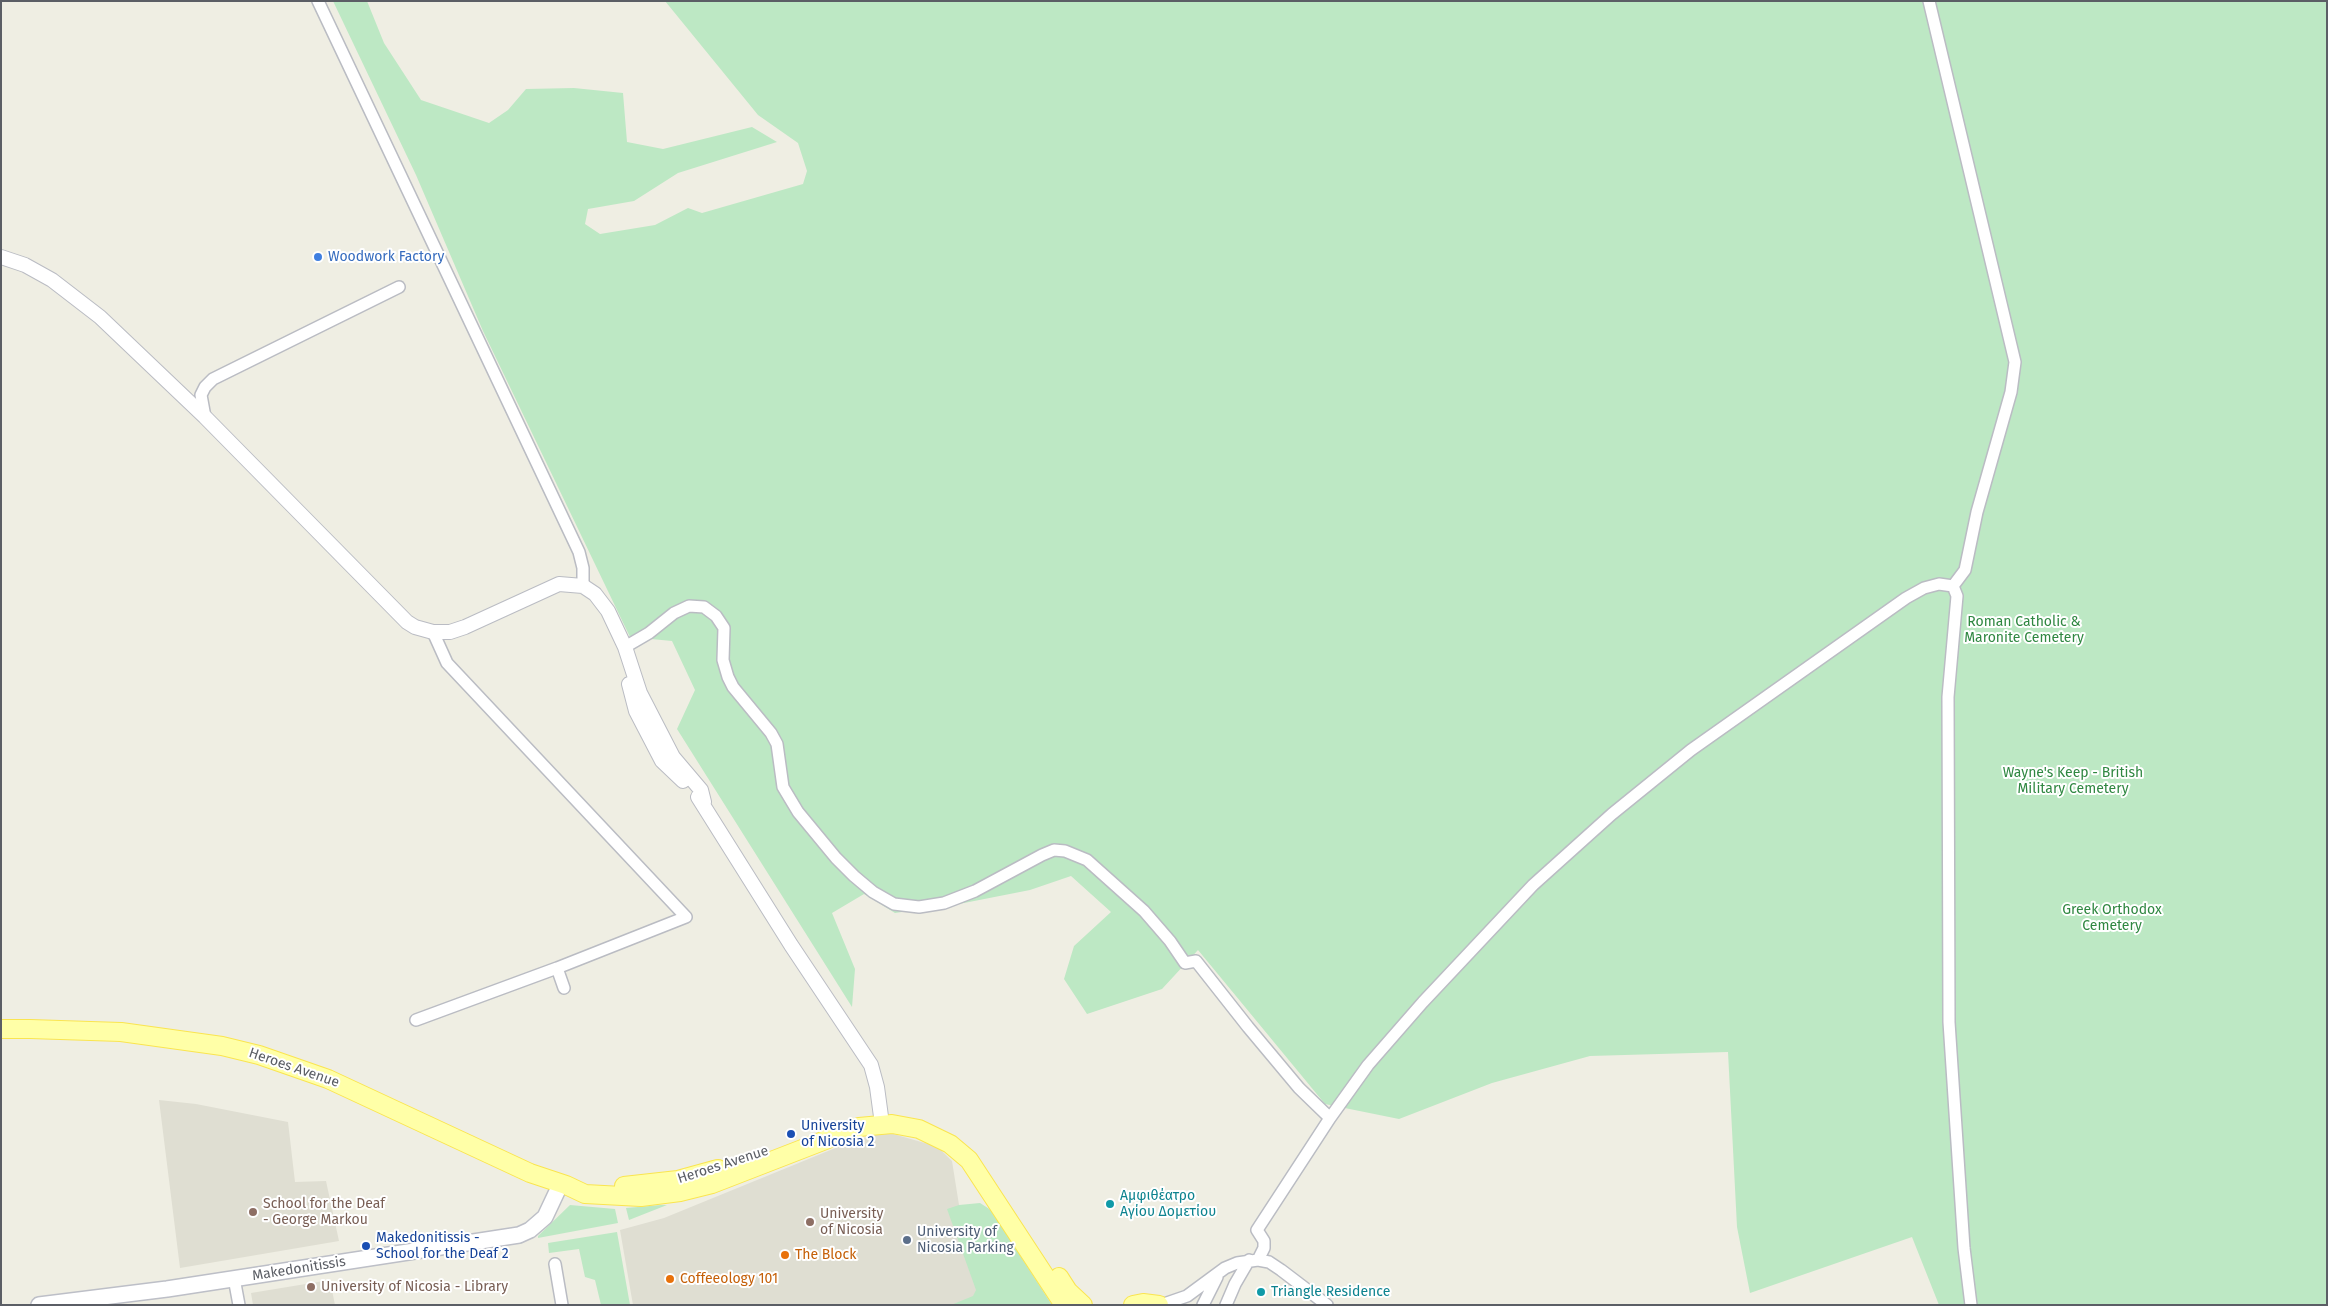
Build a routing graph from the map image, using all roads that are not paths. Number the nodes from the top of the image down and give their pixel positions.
1 (318, 1) edge
2 (1928, 1) edge
3 (1, 257) edge
4 (399, 287) dead end
5 (205, 417) junction
6 (583, 586) junction
7 (1954, 586) junction
8 (616, 630) junction
9 (433, 632) junction
10 (625, 647) junction
11 (704, 802) junction
12 (557, 968) junction
13 (564, 988) dead end
14 (416, 1020) dead end
15 (1, 1029) edge
16 (881, 1118) junction
17 (1330, 1118) junction
18 (564, 1184) junction
19 (1254, 1260) junction
20 (555, 1264) dead end
21 (1219, 1273) junction
22 (234, 1278) junction
23 (40, 1305) edge
24 (239, 1305) edge
25 (562, 1305) edge
26 (1064, 1305) edge
27 (1083, 1305) edge
28 (1133, 1305) edge
29 (1160, 1305) edge
30 (1203, 1305) edge
31 (1226, 1305) edge
32 (1327, 1305) edge
33 (1971, 1305) edge

1 - 6 street
2 - 7 street
3 - 5 street
4 - 5 street
5 - 9 street
6 - 8 street
6 - 9 street
7 - 17 street
7 - 33 street
8 - 10 street
8 - 11 street
9 - 12 street
10 - 11 street
10 - 17 street
11 - 16 street
12 - 13 street
12 - 14 street
15 - 18 main road, Heroes Avenue
16 - 18 main road, Heroes Avenue
16 - 26 main road, Heroes Avenue
16 - 27 main road, Heroes Avenue
17 - 19 street
18 - 22 main road, Makedonitissis
19 - 21 street
19 - 31 street
19 - 32 street
20 - 25 street
21 - 29 street
21 - 30 street
22 - 23 main road, Makedonitissis
22 - 24 street
28 - 29 main road

